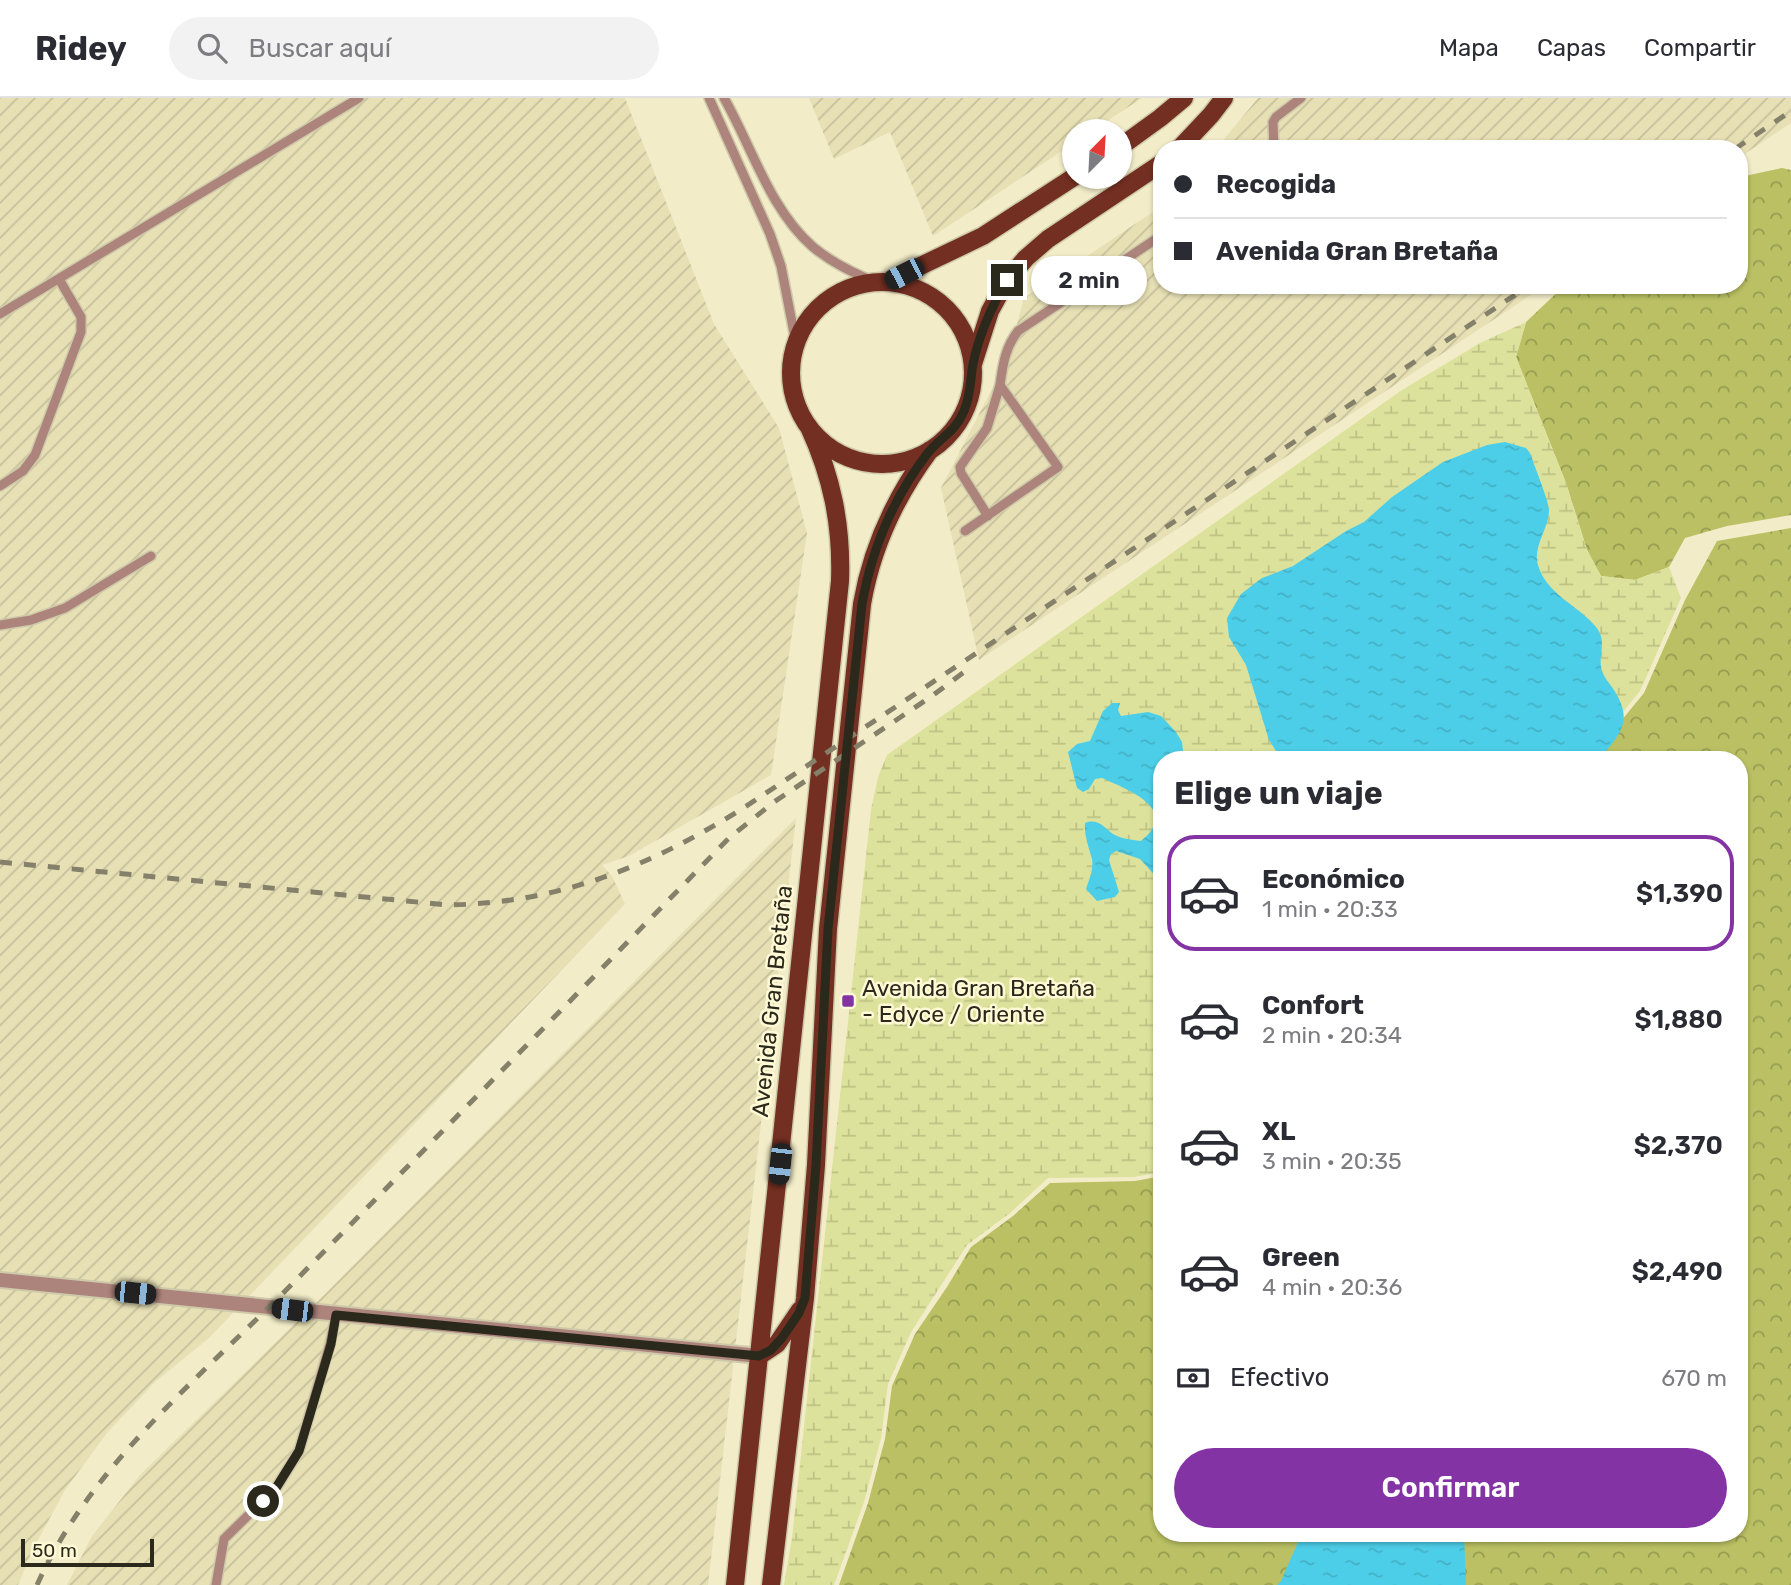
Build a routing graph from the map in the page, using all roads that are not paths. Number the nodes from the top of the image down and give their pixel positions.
1 (359, 98) edge
2 (709, 98) edge
3 (724, 98) edge
4 (1184, 98) edge
5 (1224, 98) edge
6 (1232, 98) edge
7 (1301, 98) edge
8 (1211, 116) junction
9 (1132, 138) edge
10 (1188, 140) edge
11 (1275, 140) edge
12 (1153, 169) edge
13 (1062, 185) edge
14 (1153, 241) edge
15 (59, 279) junction
16 (881, 282) junction
17 (0, 314) edge
18 (796, 342) junction
19 (973, 367) junction
20 (1000, 385) junction
21 (809, 427) junction
22 (930, 450) junction
23 (0, 486) edge
24 (988, 516) junction
25 (965, 531) dead end
26 (151, 556) dead end
27 (0, 625) edge
28 (0, 1280) edge
29 (805, 1298) junction
30 (336, 1315) junction
31 (759, 1356) junction
32 (216, 1585) edge
33 (735, 1585) edge
34 (771, 1585) edge

1 - 15 lane
2 - 18 lane
3 - 16 lane
4 - 9 main road
5 - 8 main road
6 - 8 lane
7 - 11 lane
8 - 10 main road
12 - 19 main road
13 - 16 main road
14 - 20 lane
15 - 17 lane
15 - 23 lane
16 - 18 main road
16 - 19 main road
18 - 21 main road
19 - 22 main road
20 - 24 lane
20 - 24 lane
21 - 22 main road
21 - 31 main road, Avenida Gran Bretaña
22 - 29 main road
24 - 25 lane
26 - 27 lane
28 - 30 street
29 - 31 main road
29 - 34 main road
30 - 31 street
30 - 32 lane
31 - 33 main road, Avenida Gran Bretaña

